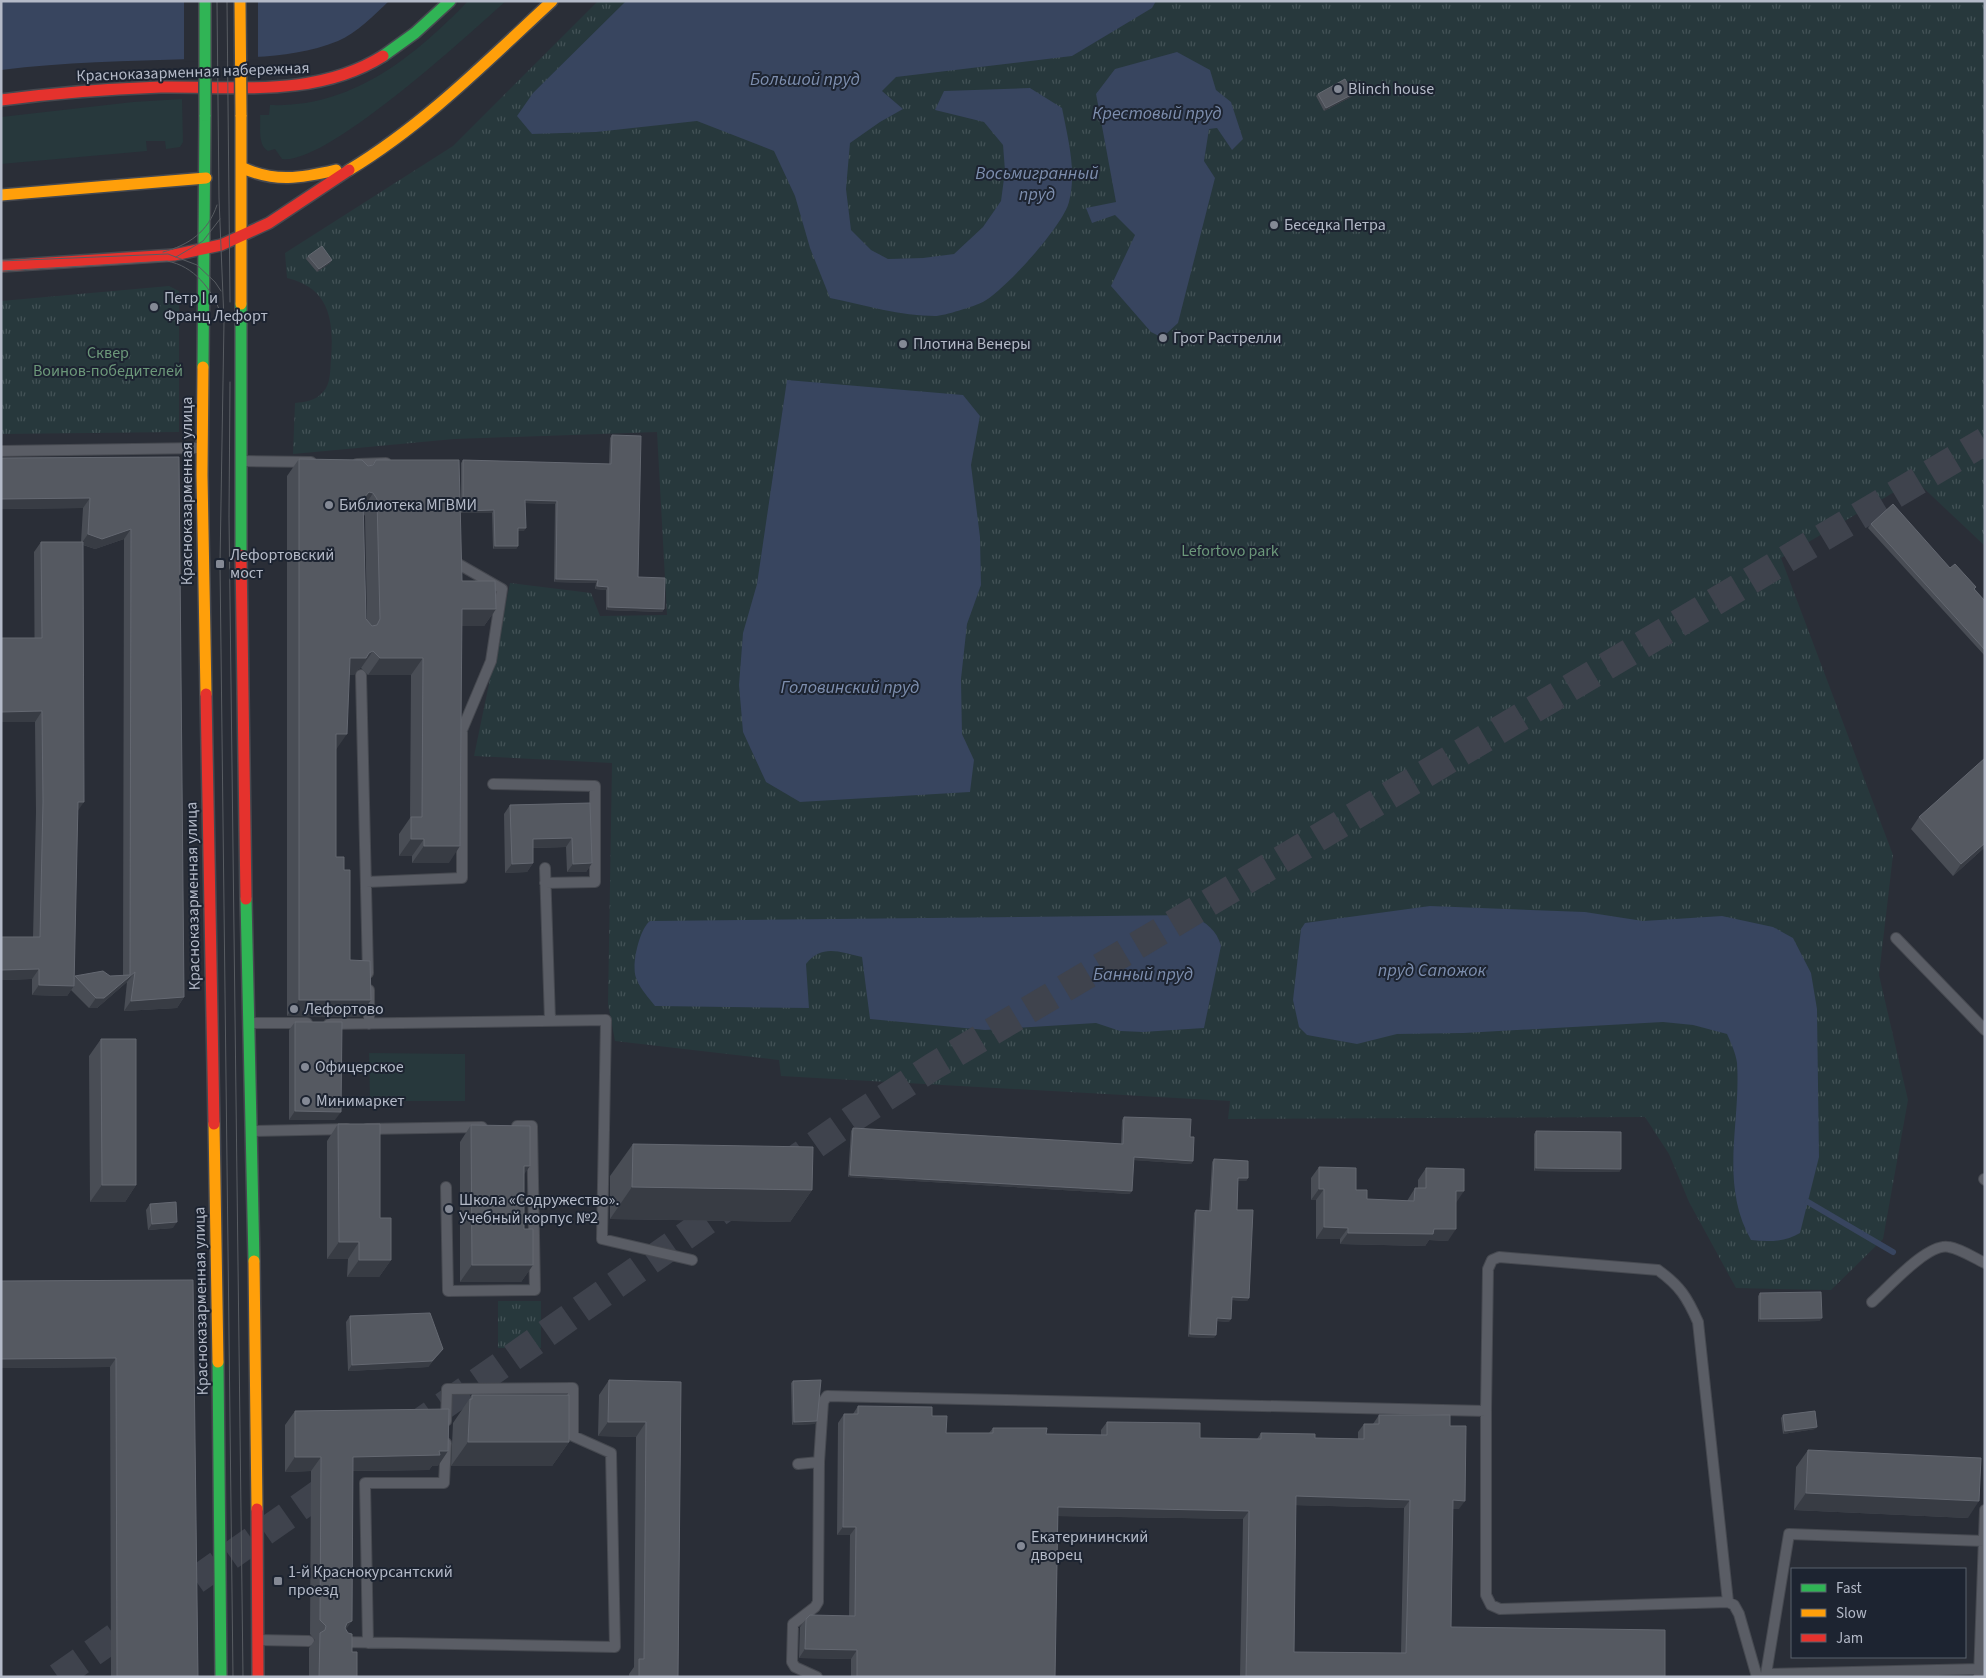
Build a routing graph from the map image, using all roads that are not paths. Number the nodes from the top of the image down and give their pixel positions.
1 (205, 1) edge
2 (240, 1) edge
3 (450, 1) edge
4 (552, 1) edge
5 (1, 100) edge
6 (355, 166) junction
7 (241, 167) junction
8 (206, 178) junction
9 (1, 195) edge
10 (241, 236) junction
11 (203, 250) junction
12 (1, 266) edge
13 (202, 448) junction
14 (1, 451) edge
15 (241, 460) junction
16 (321, 463) edge
17 (396, 463) edge
18 (357, 476) edge
19 (455, 542) edge
20 (361, 675) edge
21 (493, 784) dead end
22 (545, 868) dead end
23 (366, 882) junction
24 (545, 883) junction
25 (1896, 938) dead end
26 (550, 1020) junction
27 (248, 1023) junction
28 (369, 1024) junction
29 (1985, 1030) edge
30 (250, 1131) junction
31 (446, 1187) dead end
32 (692, 1260) dead end
33 (1985, 1263) edge
34 (1872, 1302) dead end
35 (1486, 1411) junction
36 (819, 1462) junction
37 (798, 1464) dead end
38 (1985, 1510) edge
39 (1984, 1541) edge
40 (1728, 1602) junction
41 (258, 1640) junction
42 (310, 1641) dead end
43 (342, 1642) edge
44 (368, 1643) junction
45 (1979, 1673) edge
46 (1840, 1675) edge
47 (1763, 1676) edge
48 (222, 1677) edge
49 (258, 1677) edge
50 (817, 1677) edge

1 - 8 main road, Красноказарменная улица, bridge
2 - 7 main road, bridge
3 - 5 main road, Красноказарменная набережная
4 - 6 main road
6 - 7 main road
6 - 10 main road
7 - 10 main road
8 - 9 main road
8 - 11 main road, Красноказарменная улица
10 - 11 main road
10 - 15 main road
11 - 12 main road
11 - 13 main road, Красноказарменная улица
13 - 14 lane
13 - 48 main road, Красноказарменная улица
15 - 16 lane
15 - 27 main road
17 - 18 lane
19 - 23 lane
20 - 23 lane
21 - 24 lane
22 - 24 lane
23 - 28 lane
24 - 26 lane
25 - 29 lane
26 - 28 lane
26 - 32 lane
27 - 28 lane
27 - 30 main road
30 - 31 lane
30 - 41 main road
33 - 34 lane
35 - 36 lane
35 - 40 lane
35 - 40 lane
36 - 37 lane
36 - 50 lane
38 - 39 lane
39 - 45 lane
39 - 47 lane
40 - 47 lane
41 - 42 lane
41 - 49 main road
43 - 44 lane
44 - 44 lane
45 - 46 lane
46 - 47 lane

